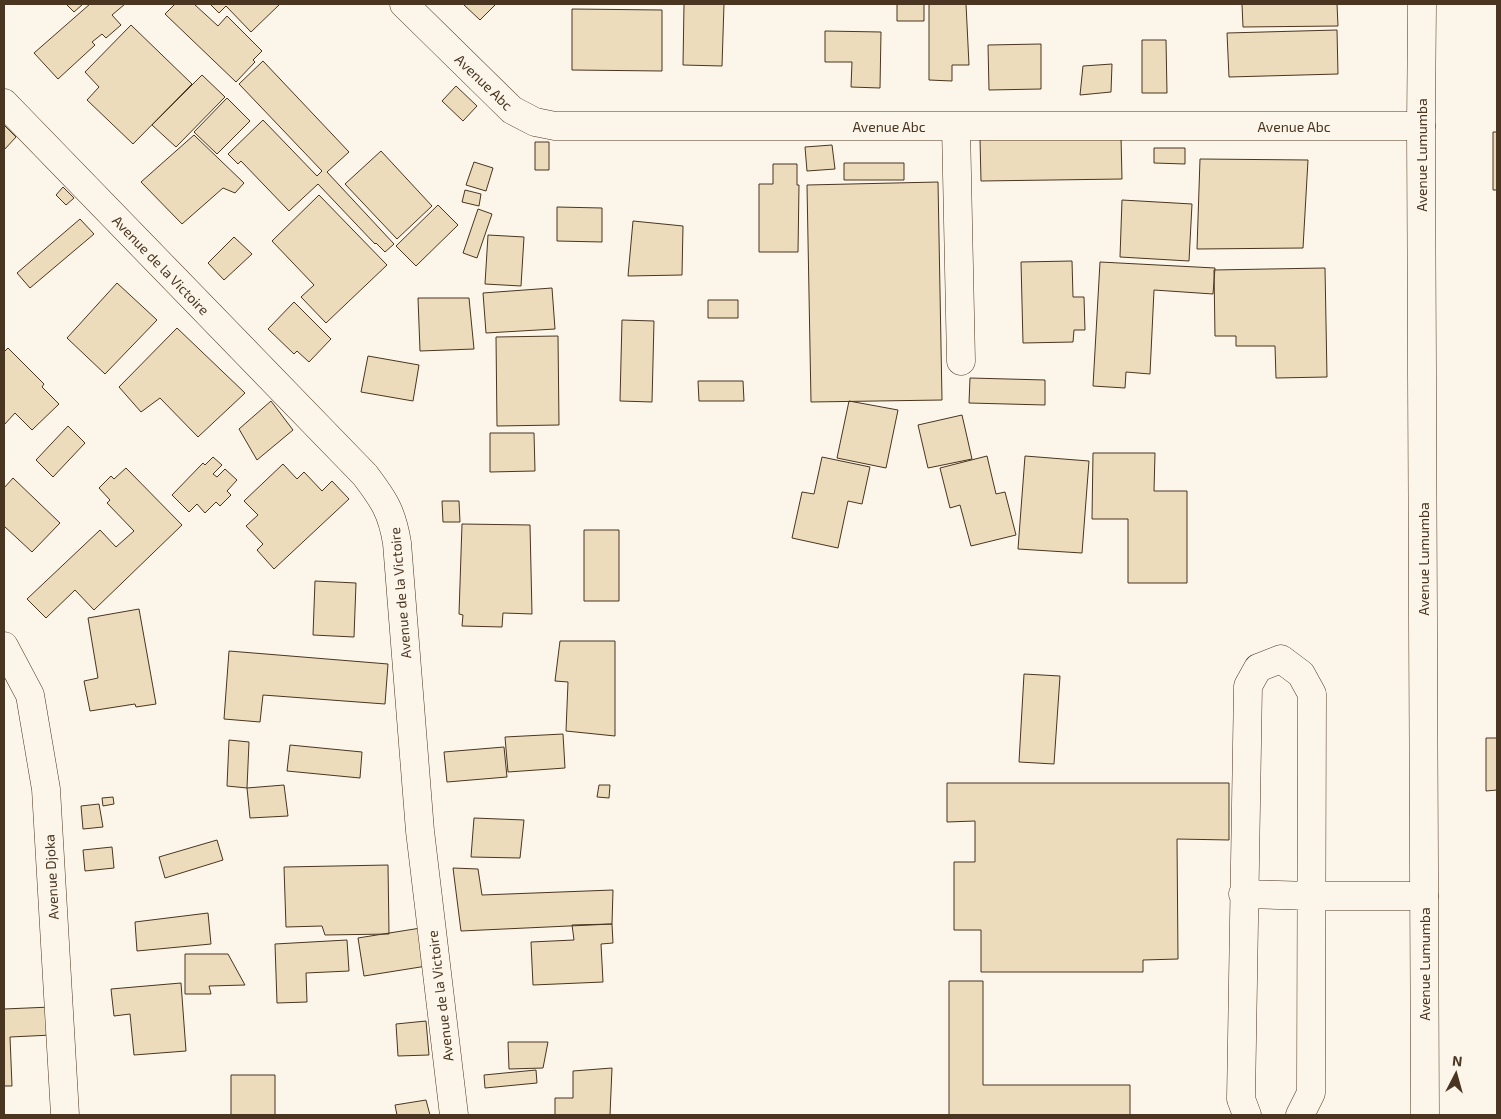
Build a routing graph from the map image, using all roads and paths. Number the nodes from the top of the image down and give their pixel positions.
1 (404, 4) edge
2 (1422, 4) edge
3 (4, 103) edge
4 (956, 126) junction
5 (1421, 126) junction
6 (961, 361) dead end
7 (4, 646) edge
8 (1243, 894) junction
9 (1311, 896) junction
10 (1424, 896) junction
11 (65, 1115) edge
12 (454, 1115) edge
13 (1247, 1115) edge
14 (1300, 1115) edge
15 (1425, 1115) edge

1 - 4 main road, Avenue Abc
2 - 5 main road, Avenue Lumumba
3 - 12 main road, Avenue de la Victoire
4 - 5 main road, Avenue Abc
4 - 6 main road
5 - 10 main road, Avenue Lumumba
7 - 11 main road, Avenue Djoka
8 - 9 main road
8 - 9 main road
8 - 13 main road
9 - 10 main road
9 - 14 main road
10 - 15 main road, Avenue Lumumba

